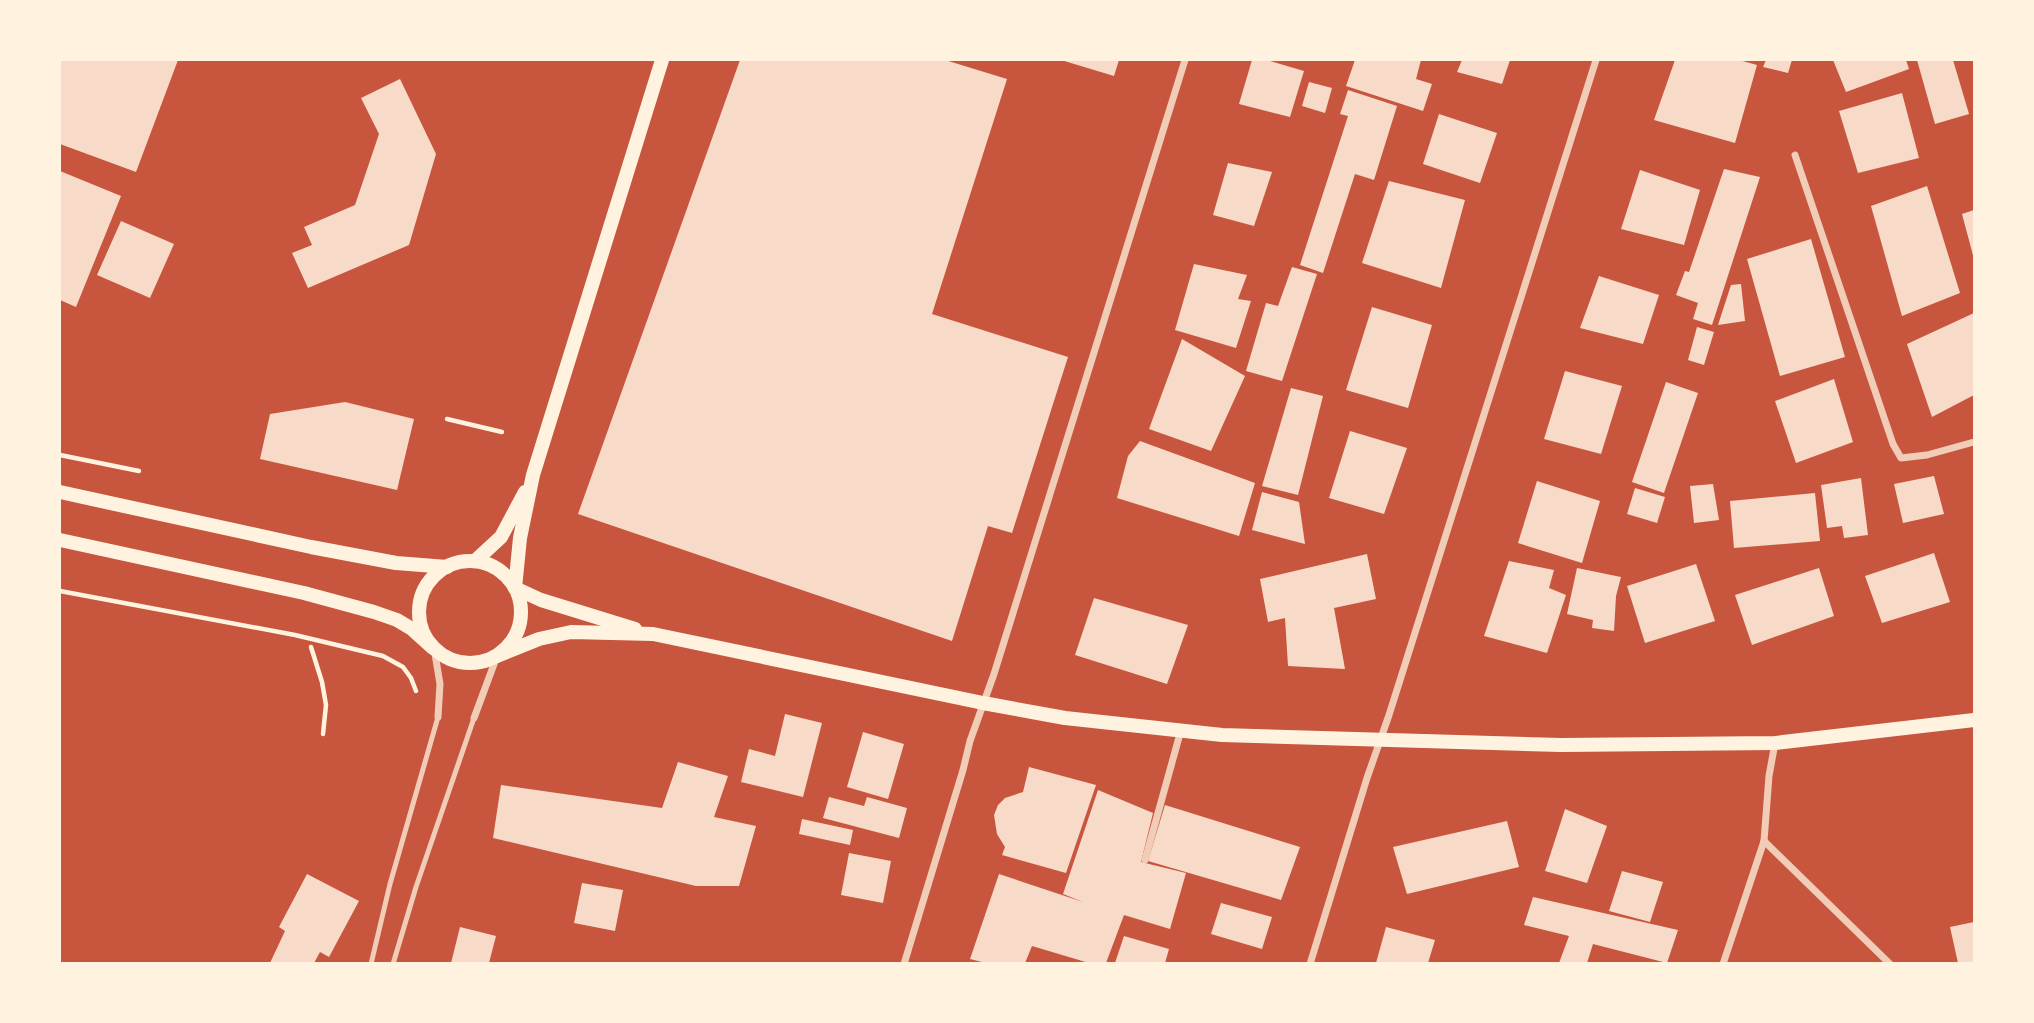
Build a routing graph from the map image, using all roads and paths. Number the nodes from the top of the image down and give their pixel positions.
1 (662, 60) edge
2 (1185, 60) edge
3 (1596, 60) edge
4 (1795, 155) dead end
5 (447, 419) dead end
6 (502, 432) dead end
7 (1975, 442) edge
8 (60, 454) edge
9 (139, 471) dead end
10 (533, 475) junction
11 (60, 492) edge
12 (60, 540) edge
13 (475, 561) junction
14 (447, 567) junction
15 (515, 589) junction
16 (60, 591) edge
17 (653, 634) junction
18 (311, 647) dead end
19 (433, 648) junction
20 (497, 656) junction
21 (417, 694) dead end
22 (983, 703) junction
23 (438, 717) joint
24 (474, 718) joint
25 (1975, 720) edge
26 (1181, 730) junction
27 (323, 734) dead end
28 (1381, 740) junction
29 (1774, 743) junction
30 (1764, 841) junction
31 (1145, 860) dead end
32 (371, 964) edge
33 (393, 964) edge
34 (904, 964) edge
35 (1310, 964) edge
36 (1723, 964) edge
37 (1890, 964) edge

1 - 10 main road
2 - 22 street
3 - 28 street
4 - 7 street
5 - 6 path
8 - 9 path
10 - 13 main road
10 - 15 main road
11 - 14 main road
12 - 19 main road
13 - 14 main road
13 - 15 main road
14 - 19 main road
15 - 17 main road
15 - 20 main road
16 - 21 path
17 - 20 main road
17 - 22 main road
18 - 27 path
19 - 20 main road
19 - 23 street
20 - 24 street
22 - 26 main road
22 - 34 street
23 - 32 lane
24 - 33 lane
25 - 29 main road
26 - 28 main road
26 - 31 street
28 - 29 main road
28 - 35 street
29 - 30 street
30 - 36 street
30 - 37 street

